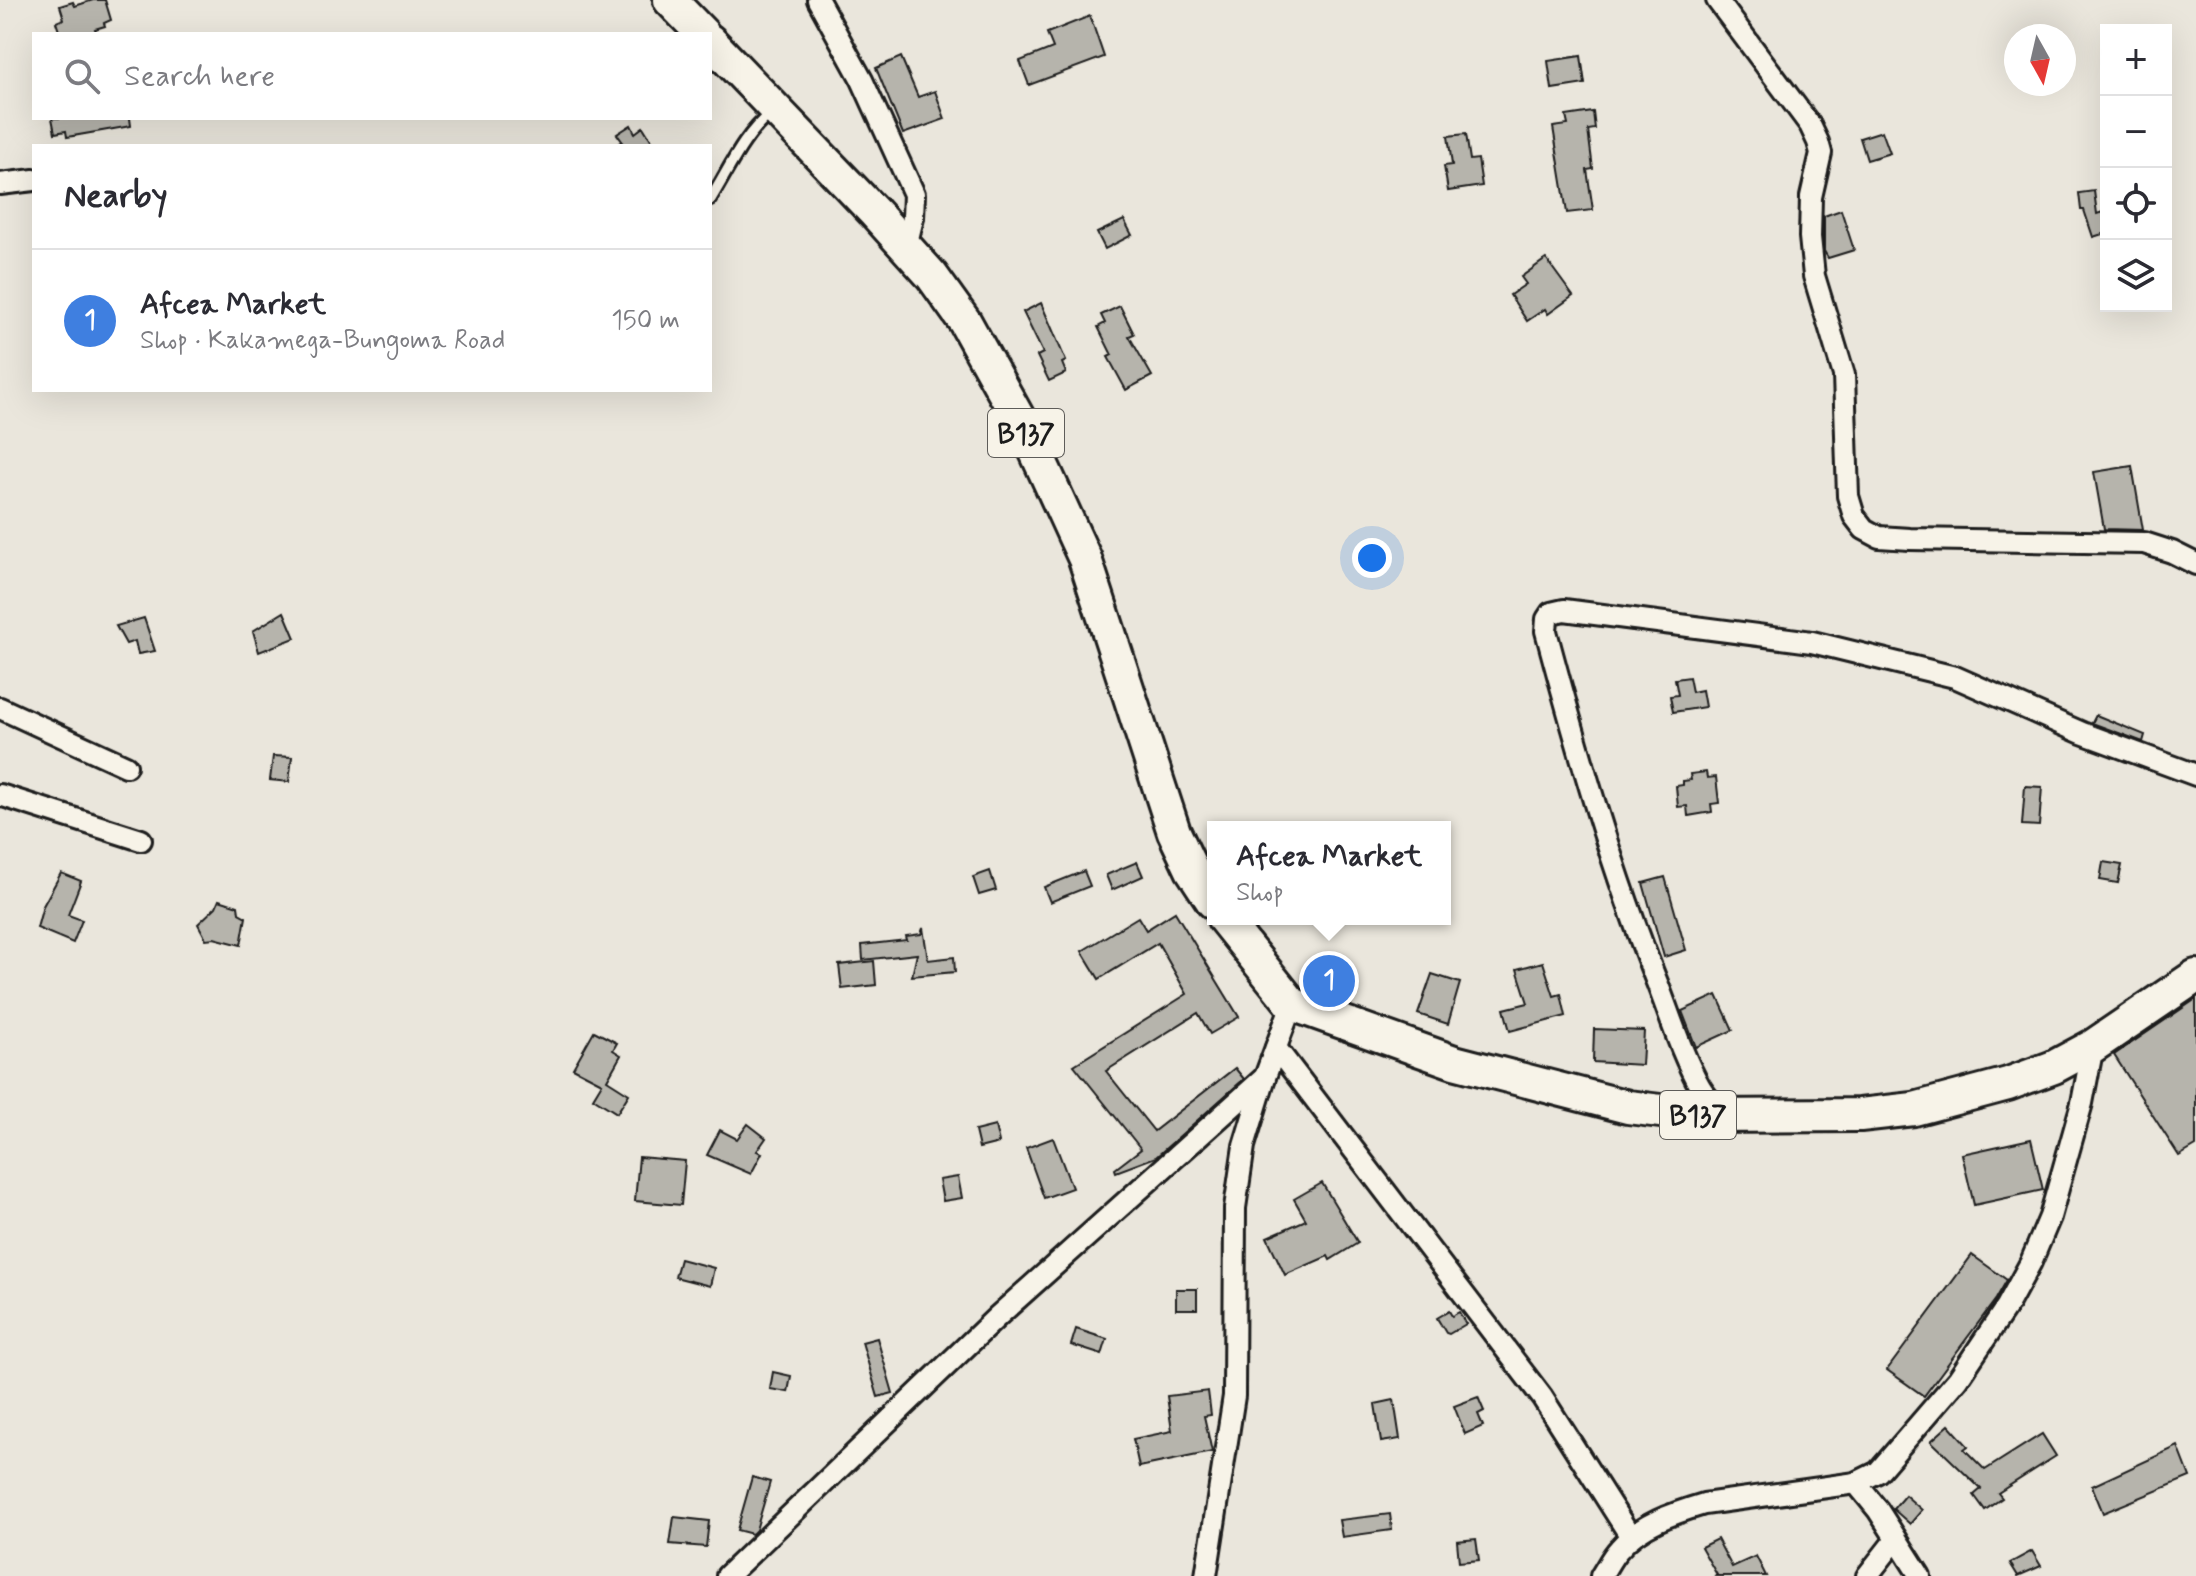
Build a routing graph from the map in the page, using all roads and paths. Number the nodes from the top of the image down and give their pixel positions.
1 (670, 0) edge
2 (818, 0) edge
3 (1717, 0) edge
4 (701, 32) edge
5 (712, 43) edge
6 (776, 109) junction
7 (32, 180) edge
8 (0, 184) edge
9 (712, 196) edge
10 (906, 247) junction
11 (2196, 564) edge
12 (0, 708) edge
13 (126, 766) dead end
14 (2196, 775) edge
15 (0, 795) edge
16 (141, 840) dead end
17 (1207, 893) edge
18 (1229, 925) edge
19 (2196, 976) edge
20 (1292, 1004) junction
21 (2093, 1046) junction
22 (1276, 1048) junction
23 (1265, 1077) junction
24 (1722, 1116) junction
25 (1856, 1483) junction
26 (1631, 1537) junction
27 (1896, 1539) junction
28 (727, 1576) edge
29 (1206, 1576) edge
30 (1601, 1576) edge
31 (1867, 1576) edge
32 (1920, 1576) edge

1 - 4 main road
2 - 10 street
3 - 11 street
5 - 6 main road, B137
6 - 9 lane
6 - 10 main road, B137
7 - 8 street
10 - 17 main road, B137
12 - 13 street
14 - 24 street
15 - 16 street
18 - 20 main road
19 - 21 main road, B137
20 - 22 street
20 - 24 main road, B137
21 - 24 main road, B137
21 - 25 street
22 - 23 street
22 - 26 street
23 - 28 street
23 - 29 street
25 - 26 street
25 - 27 street
26 - 30 street
27 - 31 street
27 - 32 street

